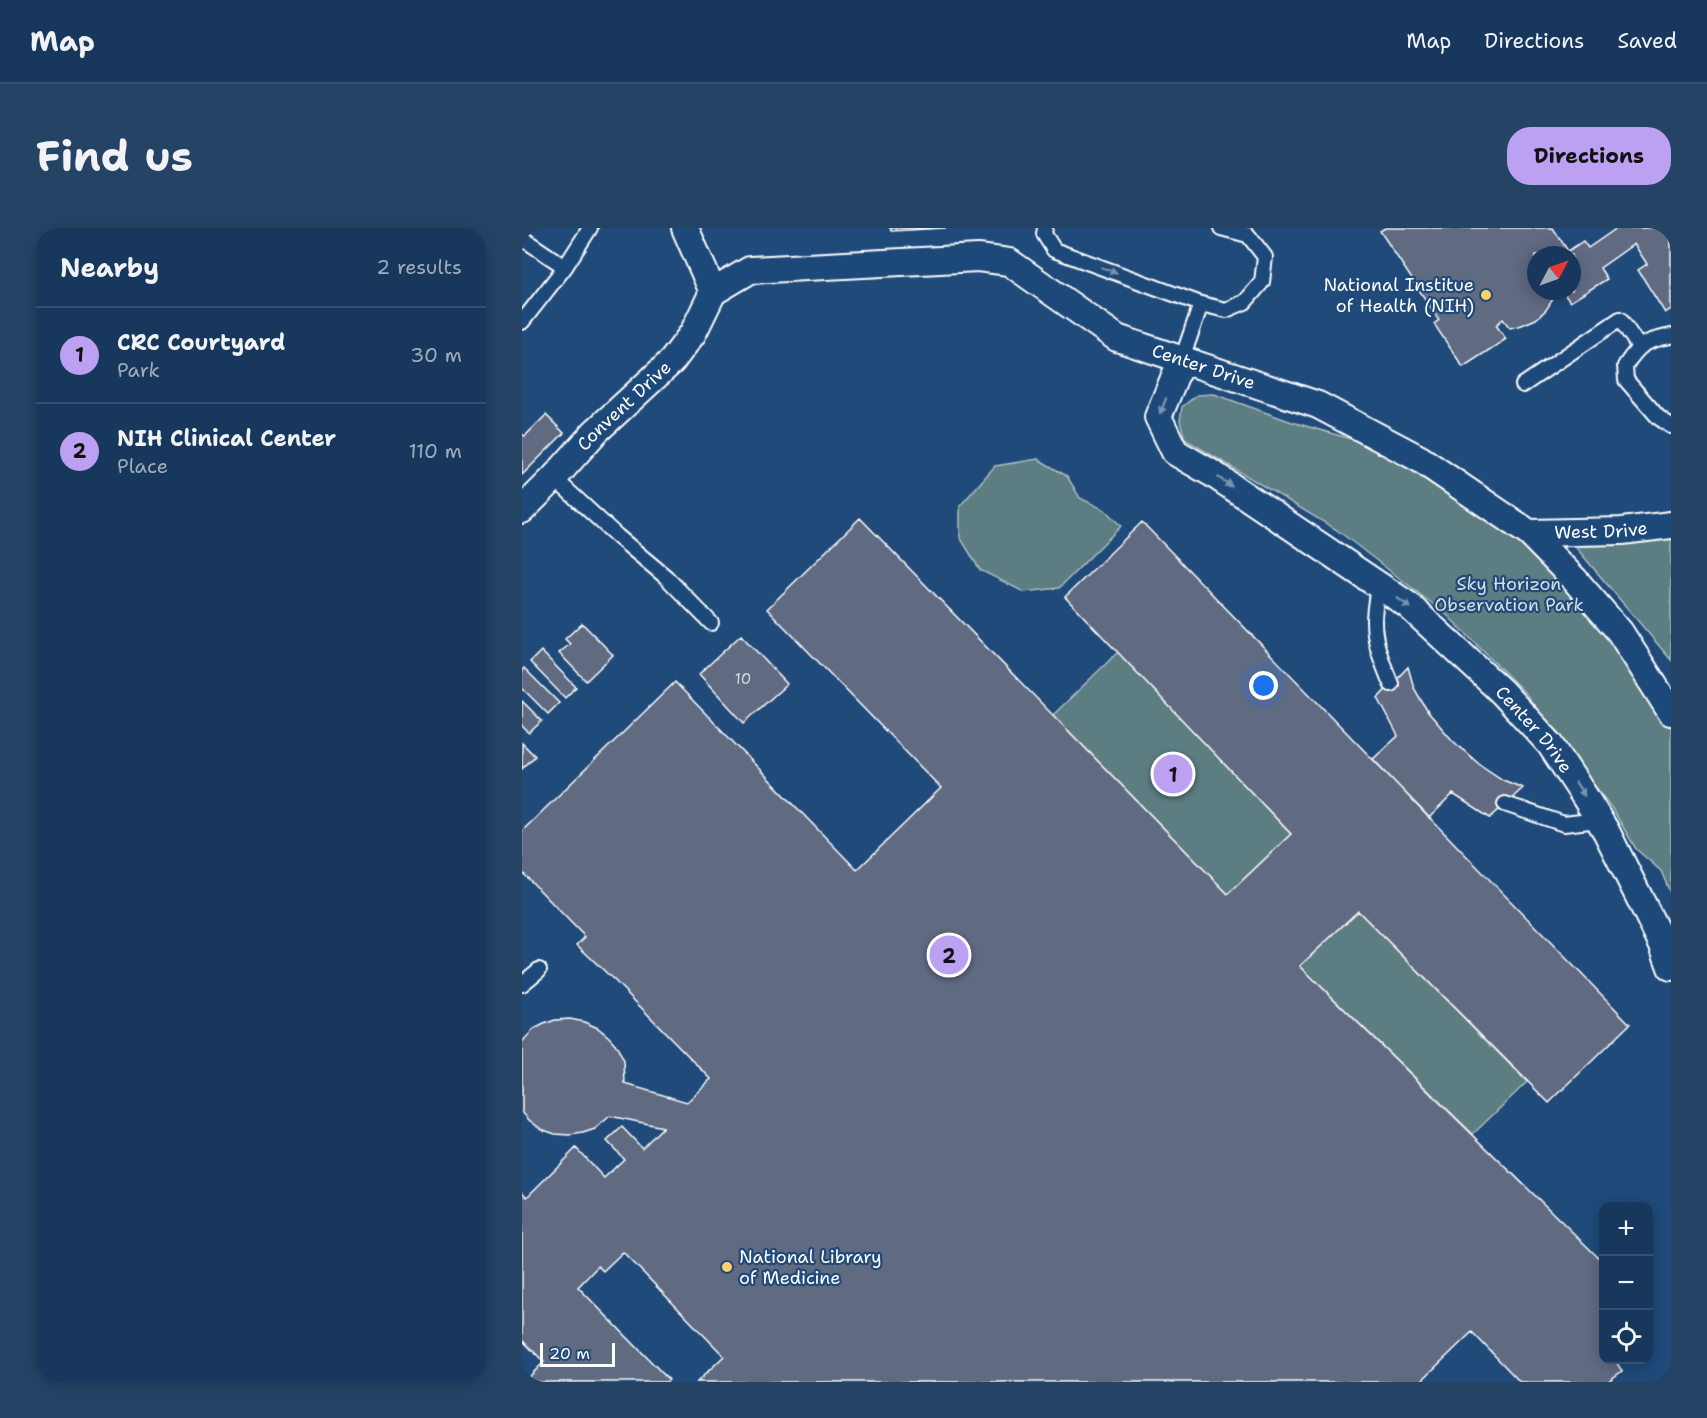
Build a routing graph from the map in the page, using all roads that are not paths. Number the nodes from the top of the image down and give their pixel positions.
1 (590, 228) edge
2 (685, 228) edge
3 (1045, 228) edge
4 (1221, 228) edge
5 (522, 238) edge
6 (565, 267) junction
7 (713, 292) junction
8 (1201, 304) junction
9 (522, 322) edge
10 (1671, 336) edge
11 (1639, 347) junction
12 (1182, 359) junction
13 (1523, 385) dead end
14 (1671, 426) edge
15 (554, 478) junction
16 (522, 510) edge
17 (1671, 525) edge
18 (1529, 533) junction
19 (1378, 583) junction
20 (711, 623) dead end
21 (1391, 684) dead end
22 (1671, 712) edge
23 (1505, 804) dead end
24 (1598, 820) junction
25 (1671, 967) edge
26 (539, 970) dead end
27 (522, 984) edge

1 - 6 lane
2 - 7 street
3 -> 8 lane
4 - 8 lane
5 - 6 lane
6 - 9 lane
7 - 12 street, Center Drive
7 - 15 street, Convent Drive
8 - 12 lane
10 - 11 lane
11 - 13 lane
11 - 14 lane
12 - 18 street, Center Drive
12 -> 19 street, Center Drive
15 - 16 street, Convent Drive
15 - 20 lane
17 - 18 street, West Drive
18 - 22 street, Center Drive
19 - 21 lane
19 -> 24 street, Center Drive
23 - 24 lane
24 - 25 street, Center Drive
26 - 27 lane

